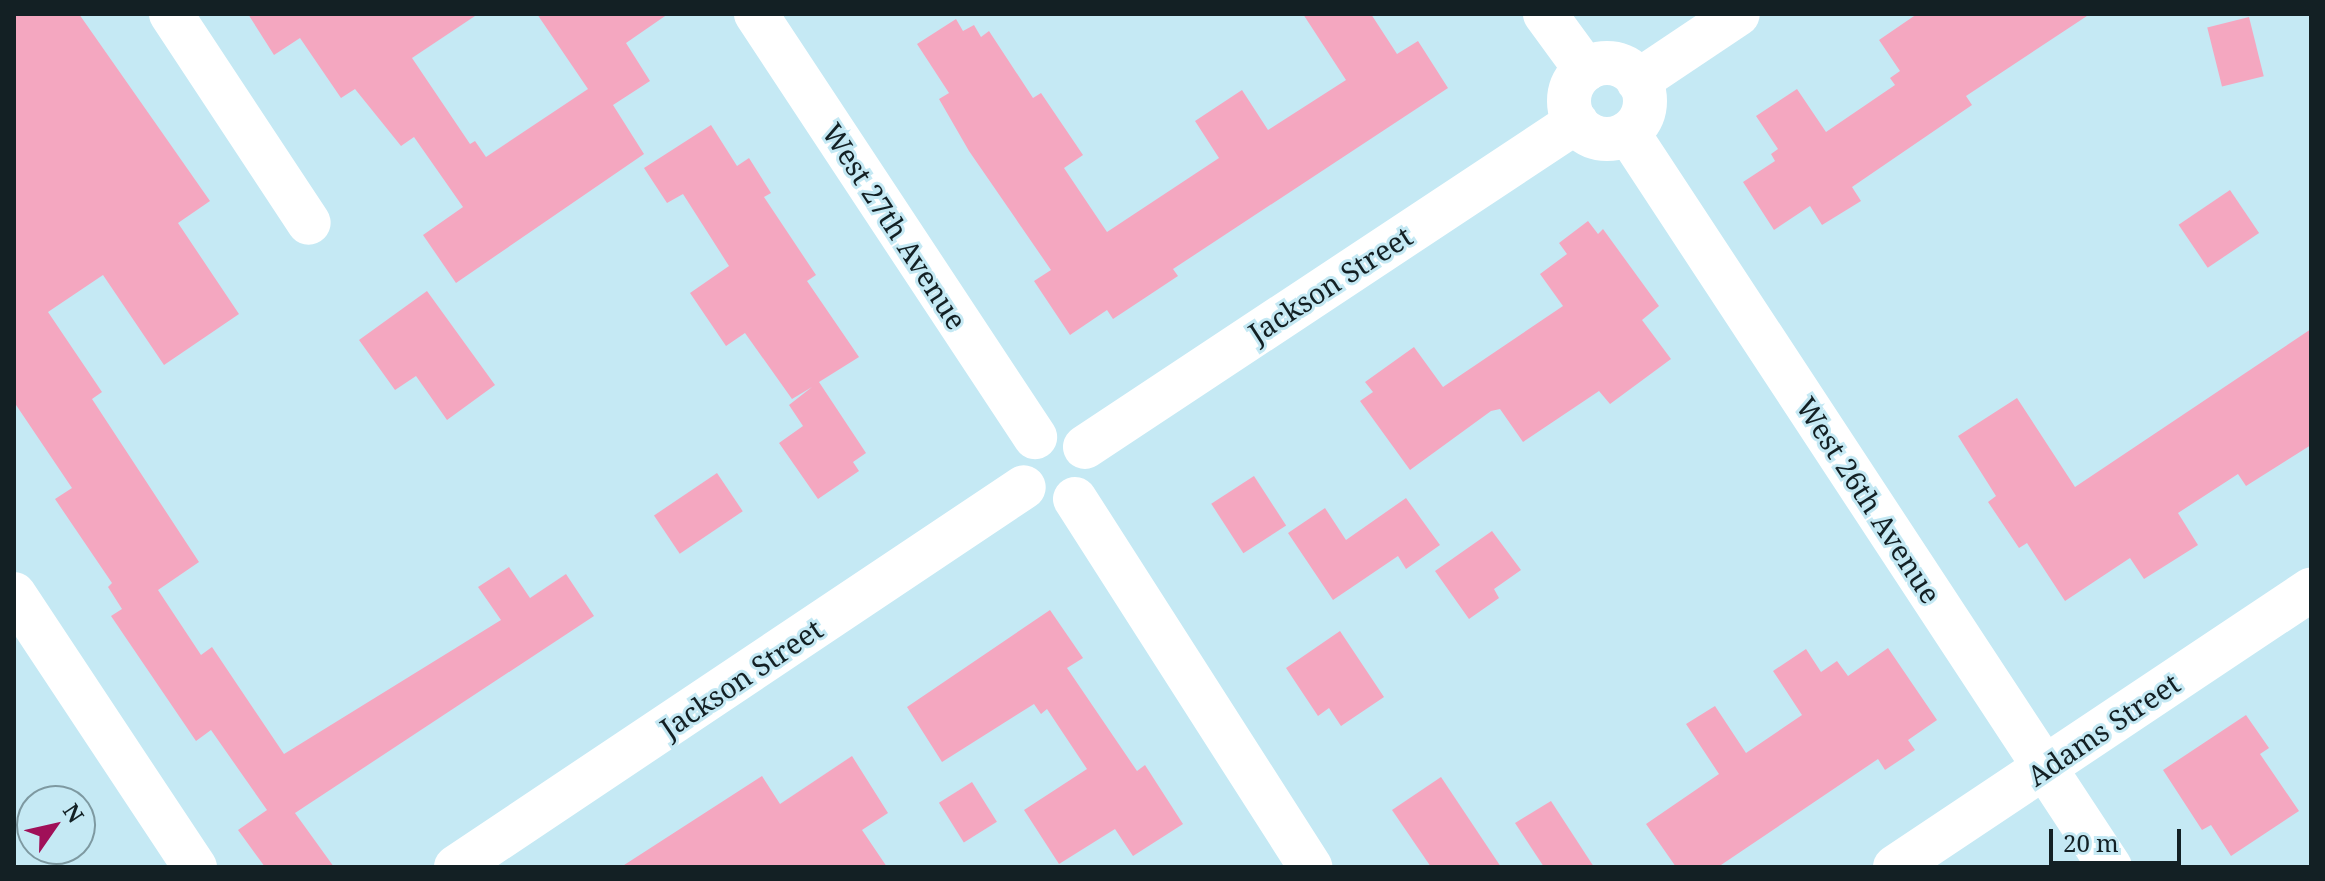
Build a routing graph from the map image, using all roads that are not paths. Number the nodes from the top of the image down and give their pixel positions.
1 (171, 14) edge
2 (756, 14) edge
3 (1545, 14) edge
4 (1738, 14) edge
5 (1586, 70) junction
6 (1638, 81) junction
7 (1576, 122) junction
8 (1628, 133) junction
9 (309, 223) dead end
10 (1035, 437) junction
11 (1085, 447) junction
12 (1024, 487) junction
13 (1075, 499) junction
14 (2311, 590) edge
15 (14, 594) edge
16 (2044, 767) junction
17 (195, 867) edge
18 (456, 867) edge
19 (1310, 867) edge
20 (1895, 867) edge
21 (2110, 867) edge

1 - 9 street
2 - 10 street, West 27th Avenue
3 - 5 street
4 - 6 street
5 - 6 street
5 - 7 street
6 - 8 street
7 - 8 street
7 - 11 street, Jackson Street
8 - 16 street, West 26th Avenue
10 - 11 street
10 - 12 street
11 - 13 street
12 - 13 street
12 - 18 street, Jackson Street
13 - 19 street
14 - 16 street, Adams Street
15 - 17 street
16 - 20 street, Adams Street
16 - 21 street, West 26th Avenue

